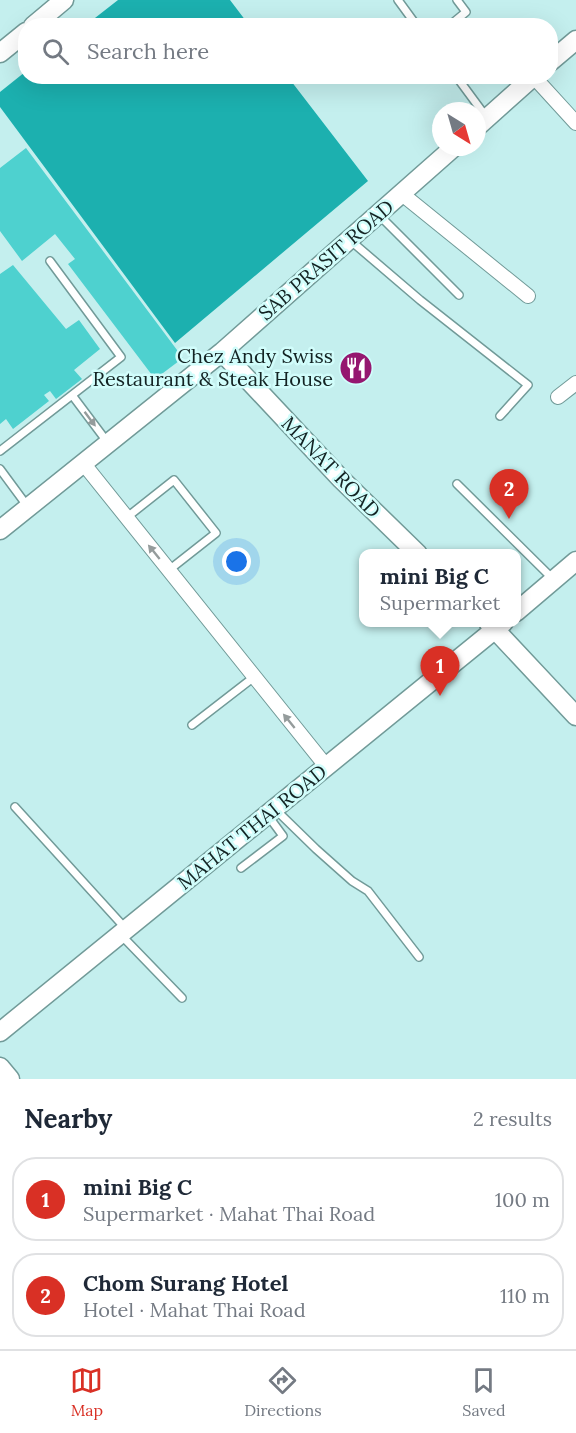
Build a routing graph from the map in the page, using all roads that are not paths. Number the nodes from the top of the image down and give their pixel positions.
1 (64, 0) edge
2 (398, 0) edge
3 (457, 0) edge
4 (43, 18) edge
5 (411, 18) edge
6 (459, 18) edge
7 (18, 38) edge
8 (576, 40) edge
9 (0, 53) edge
10 (558, 55) edge
11 (460, 84) edge
12 (526, 84) edge
13 (540, 84) edge
14 (470, 102) edge
15 (486, 119) edge
16 (576, 123) edge
17 (444, 156) edge
18 (402, 194) junction
19 (379, 214) junction
20 (350, 239) junction
21 (50, 261) dead end
22 (459, 295) dead end
23 (528, 296) dead end
24 (222, 352) junction
25 (576, 383) edge
26 (72, 395) junction
27 (558, 397) dead end
28 (500, 416) dead end
29 (108, 443) junction
30 (0, 451) edge
31 (82, 464) junction
32 (0, 469) edge
33 (457, 484) dead end
34 (28, 507) junction
35 (126, 518) junction
36 (0, 530) edge
37 (413, 549) edge
38 (576, 561) edge
39 (169, 570) junction
40 (554, 580) junction
41 (521, 608) edge
42 (494, 627) edge
43 (498, 627) edge
44 (254, 676) junction
45 (576, 716) edge
46 (192, 725) dead end
47 (326, 766) junction
48 (15, 807) dead end
49 (271, 811) junction
50 (241, 868) dead end
51 (123, 932) junction
52 (419, 957) dead end
53 (182, 998) dead end
54 (0, 1032) edge
55 (0, 1067) edge
56 (10, 1079) edge

1 - 4 street
2 - 5 lane
3 - 6 lane
7 - 9 street
8 - 10 street
11 - 14 lane
12 - 15 street
13 - 16 street
17 - 18 street, SAB PRASIT ROAD
18 - 19 street, SAB PRASIT ROAD
18 - 23 street
19 - 20 street, SAB PRASIT ROAD
19 - 22 lane
20 - 24 street, SAB PRASIT ROAD
20 - 28 lane
21 - 26 lane
24 - 29 street, SAB PRASIT ROAD
24 - 37 street, MANAT ROAD
25 - 27 street
26 -> 29 lane
26 - 30 lane
29 - 31 street, SAB PRASIT ROAD
31 - 34 street, SAB PRASIT ROAD
31 - 35 street
32 - 34 lane
33 - 40 lane
34 - 36 street, SAB PRASIT ROAD
39 -> 35 street
35 - 39 lane
38 - 40 street
39 - 44 street
40 - 41 street
42 - 47 street, MAHAT THAI ROAD
43 - 45 street
44 - 46 lane
47 -> 44 street
47 - 49 street, MAHAT THAI ROAD
48 - 51 lane
49 - 50 lane
49 - 51 street, MAHAT THAI ROAD
49 - 52 lane
51 - 53 lane
51 - 54 street, MAHAT THAI ROAD
55 - 56 street

